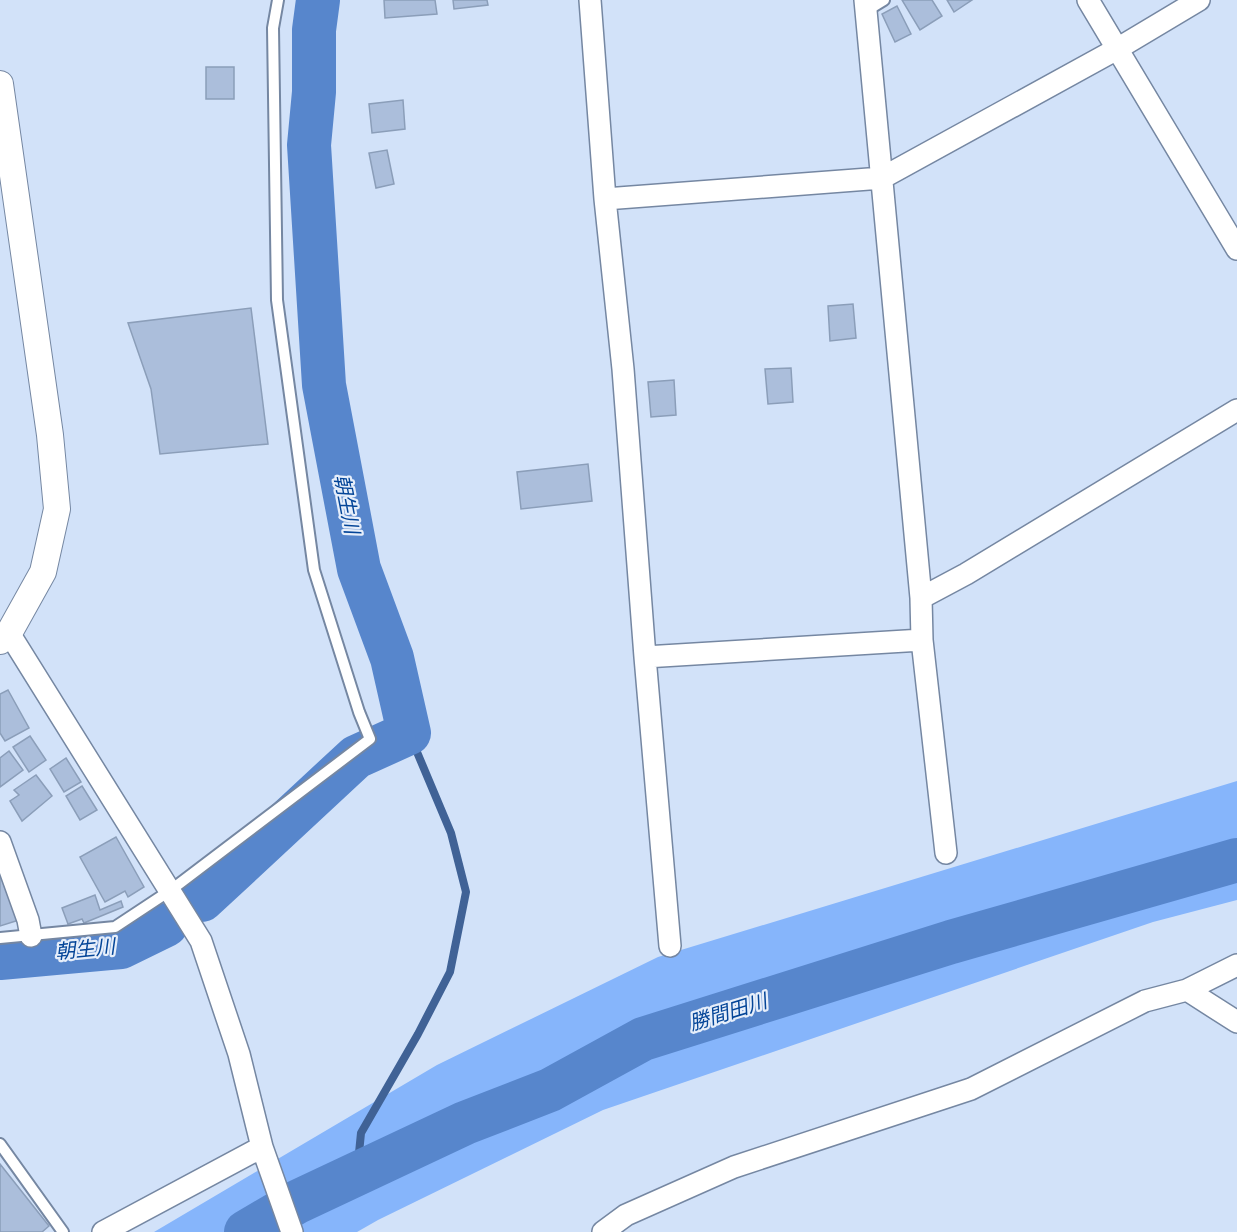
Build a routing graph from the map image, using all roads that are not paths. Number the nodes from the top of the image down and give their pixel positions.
1 (278, 0) edge
2 (590, 0) edge
3 (1088, 0) edge
4 (1199, 0) edge
5 (872, 4) edge
6 (1117, 49) junction
7 (0, 84) edge
8 (882, 178) junction
9 (605, 199) junction
10 (1237, 249) edge
11 (1237, 410) edge
12 (921, 598) junction
13 (5, 637) edge
14 (922, 640) junction
15 (645, 657) junction
16 (0, 842) edge
17 (946, 853) dead end
18 (171, 890) junction
19 (31, 936) junction
20 (0, 938) edge
21 (670, 946) dead end
22 (1237, 965) edge
23 (1187, 990) junction
24 (1237, 1022) edge
25 (0, 1144) edge
26 (262, 1147) junction
27 (63, 1232) edge
28 (103, 1232) edge
29 (292, 1232) edge
30 (603, 1232) edge

1 - 18 lane
2 - 9 street
3 - 6 street
4 - 6 street
5 - 8 street
6 - 8 street
6 - 10 street
7 - 13 street
8 - 9 street
8 - 12 street
9 - 15 street
11 - 12 street
12 - 14 street
13 - 18 street
14 - 15 street
14 - 17 street
15 - 21 street
16 - 19 street
18 - 19 lane
18 - 26 street
19 - 20 lane
22 - 23 street
23 - 24 street
23 - 30 street
25 - 27 lane
26 - 28 street
26 - 29 street

